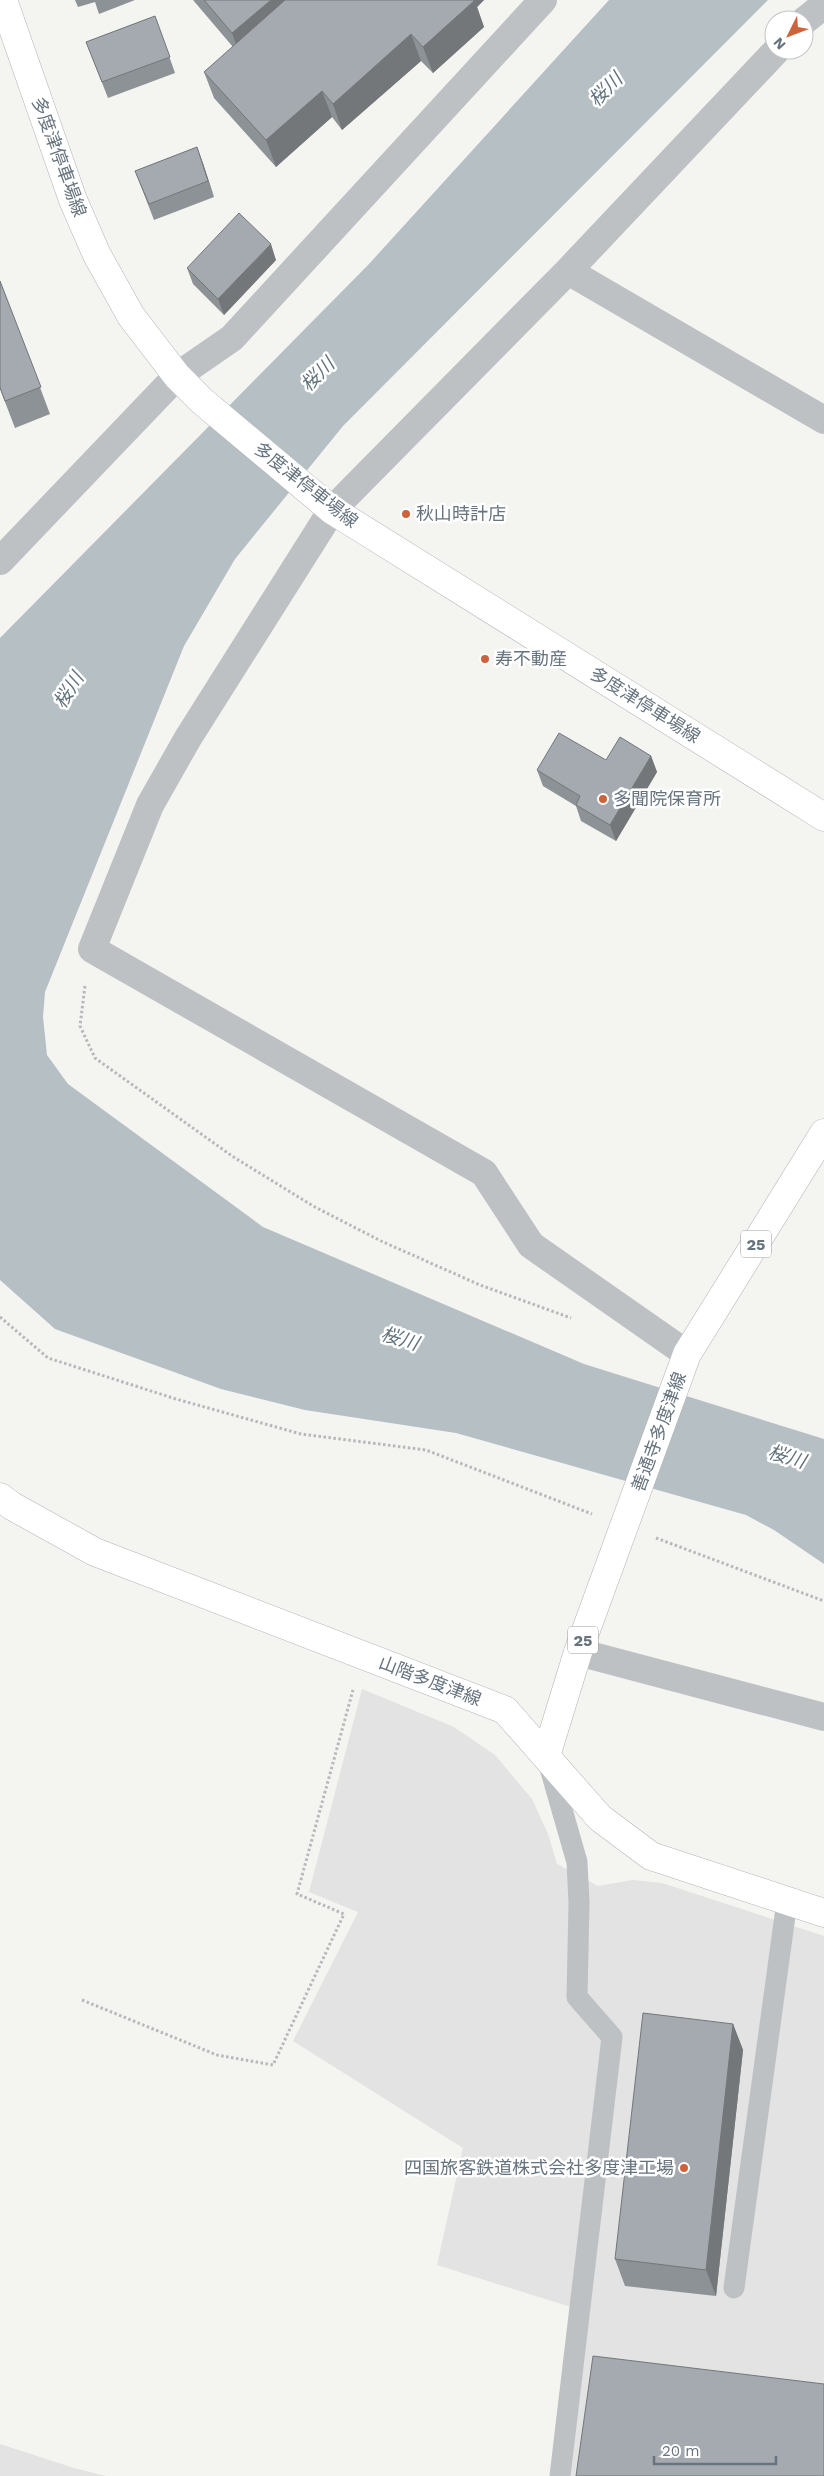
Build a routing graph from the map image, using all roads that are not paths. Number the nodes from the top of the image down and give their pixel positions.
1 (3, 0) edge
2 (543, 0) edge
3 (824, 4) edge
4 (814, 12) edge
5 (768, 60) edge
6 (568, 271) junction
7 (177, 376) junction
8 (824, 420) edge
9 (332, 510) junction
10 (0, 561) edge
11 (824, 817) edge
12 (824, 1133) edge
13 (687, 1354) junction
14 (0, 1497) edge
15 (578, 1652) junction
16 (824, 1717) edge
17 (546, 1756) junction
18 (787, 1900) junction
19 (824, 1913) edge
20 (734, 2288) dead end
21 (560, 2476) edge

1 - 7 main road, 多度津停車場線
2 - 7 street
3 - 4 street
5 - 6 street
6 - 8 street
6 - 9 street
7 - 9 main road, 多度津停車場線
7 - 10 street
9 - 11 main road, 多度津停車場線
9 - 13 street
12 - 13 main road, 善通寺多度津線 / 25
13 - 15 main road, 善通寺多度津線 / 25
14 - 17 main road, 山階多度津線
15 - 16 street
15 - 17 main road, 善通寺多度津線 / 25
17 - 18 main road, 山階多度津線
17 - 21 lane
18 - 19 main road, 山階多度津線
18 - 20 lane

